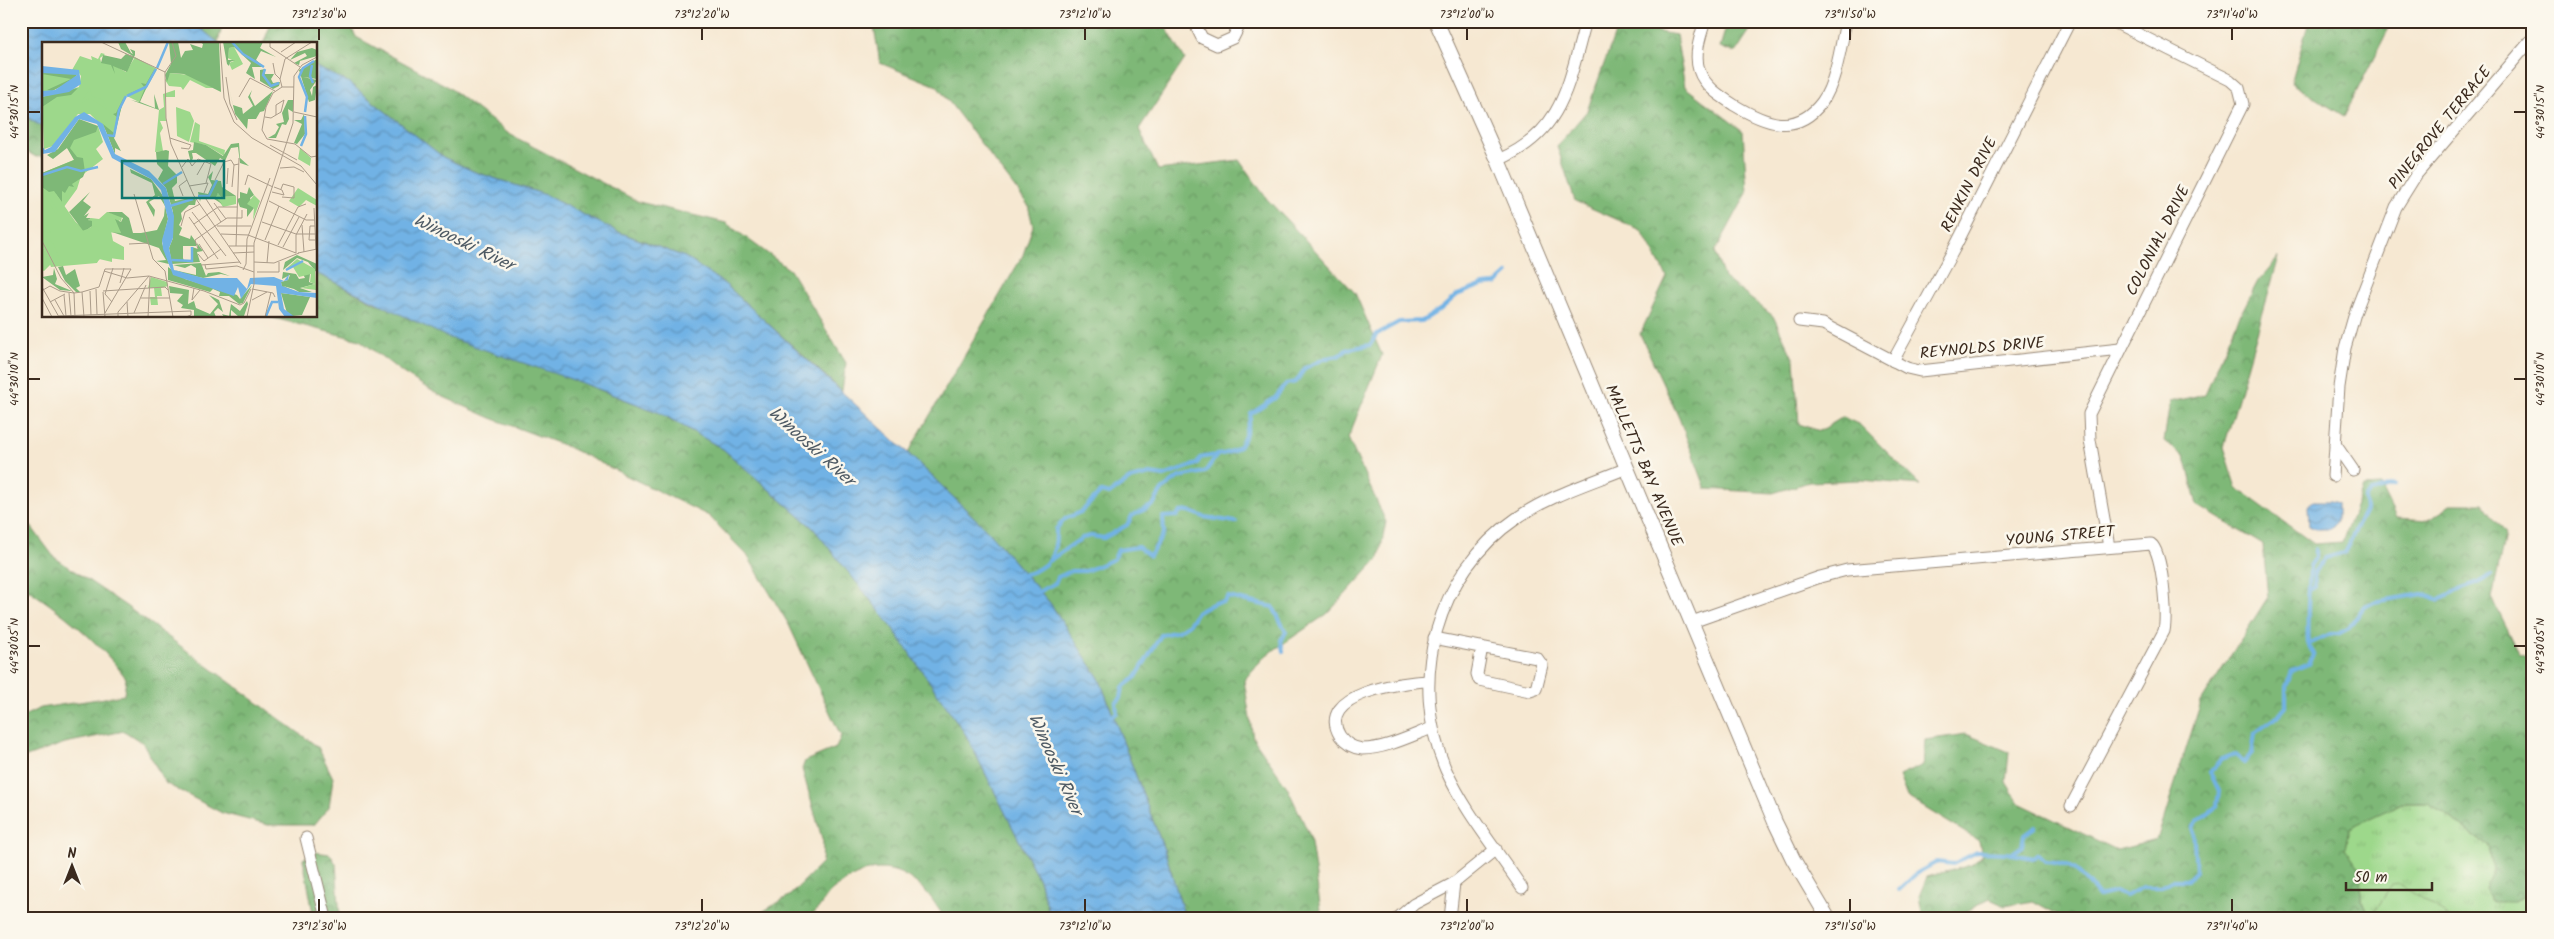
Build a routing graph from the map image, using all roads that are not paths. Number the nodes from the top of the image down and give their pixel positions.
1 (1197, 21) edge
2 (1436, 21) edge
3 (1586, 21) edge
4 (1705, 21) edge
5 (1846, 21) edge
6 (2070, 21) edge
7 (2112, 21) edge
8 (1241, 22) edge
9 (2533, 38) edge
10 (1498, 160) junction
11 (1799, 321) dead end
12 (2120, 350) junction
13 (1893, 361) junction
14 (2335, 444) junction
15 (1628, 468) junction
16 (2354, 470) dead end
17 (2333, 476) dead end
18 (2109, 547) junction
19 (1692, 622) junction
20 (1434, 638) junction
21 (1482, 647) junction
22 (1428, 681) junction
23 (1432, 728) junction
24 (2071, 806) dead end
25 (306, 838) dead end
26 (1496, 849) junction
27 (1454, 882) junction
28 (1522, 888) dead end
29 (326, 918) edge
30 (1398, 918) edge
31 (1450, 918) edge
32 (1828, 918) edge

1 - 8 street
2 - 10 street, MALLETTS BAY AVENUE
3 - 10 street
4 - 5 street
6 - 13 street, RENKIN DRIVE
7 - 12 street, COLONIAL DRIVE
9 - 14 street, PINEGROVE TERRACE
10 - 15 street, MALLETTS BAY AVENUE
11 - 13 street, REYNOLDS DRIVE
12 - 13 street, REYNOLDS DRIVE
12 - 18 street, COLONIAL DRIVE
14 - 16 street
14 - 17 street, PINEGROVE TERRACE
15 - 19 street, MALLETTS BAY AVENUE
15 - 20 street
18 - 19 street, YOUNG STREET
18 - 24 street, YOUNG STREET
19 - 32 street, MALLETTS BAY AVENUE
20 - 21 street
20 - 22 street
21 - 21 street
22 - 23 street
22 - 23 street
23 - 26 street
25 - 29 street
26 - 27 street
26 - 28 street
27 - 30 street
27 - 31 street

